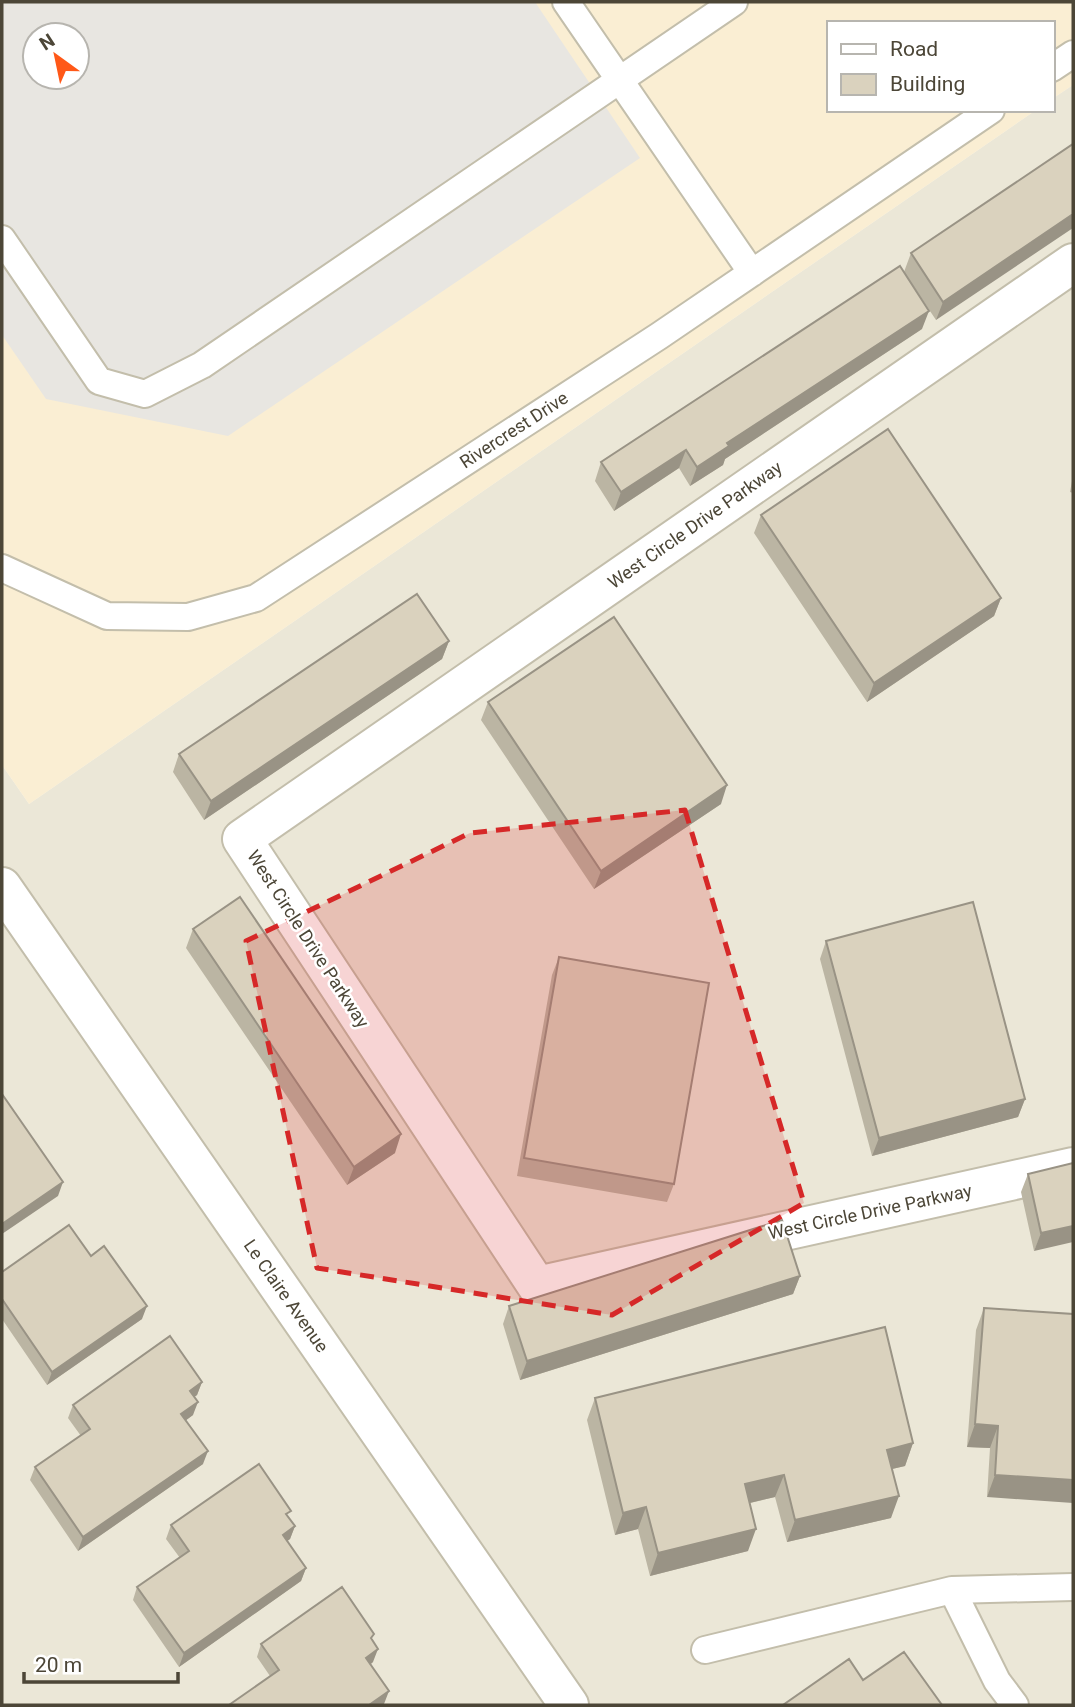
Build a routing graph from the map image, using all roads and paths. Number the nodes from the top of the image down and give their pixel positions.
1 (566, 2) edge
2 (734, 2) edge
3 (1073, 54) edge
4 (1054, 67) edge
5 (620, 80) junction
6 (988, 112) edge
7 (2, 239) edge
8 (1073, 262) edge
9 (752, 273) junction
10 (2, 568) edge
11 (2, 887) edge
12 (1073, 1167) edge
13 (1073, 1587) edge
14 (952, 1590) junction
15 (705, 1650) dead end
16 (569, 1705) edge
17 (1015, 1705) edge

1 - 5 lane
2 - 5 lane
3 - 4 lane
5 - 7 lane
5 - 9 lane
6 - 9 lane, Rivercrest Drive
8 - 12 street, West Circle Drive Parkway
9 - 10 lane, Rivercrest Drive
11 - 16 street, Le Claire Avenue
13 - 14 lane
14 - 15 lane
14 - 17 lane

